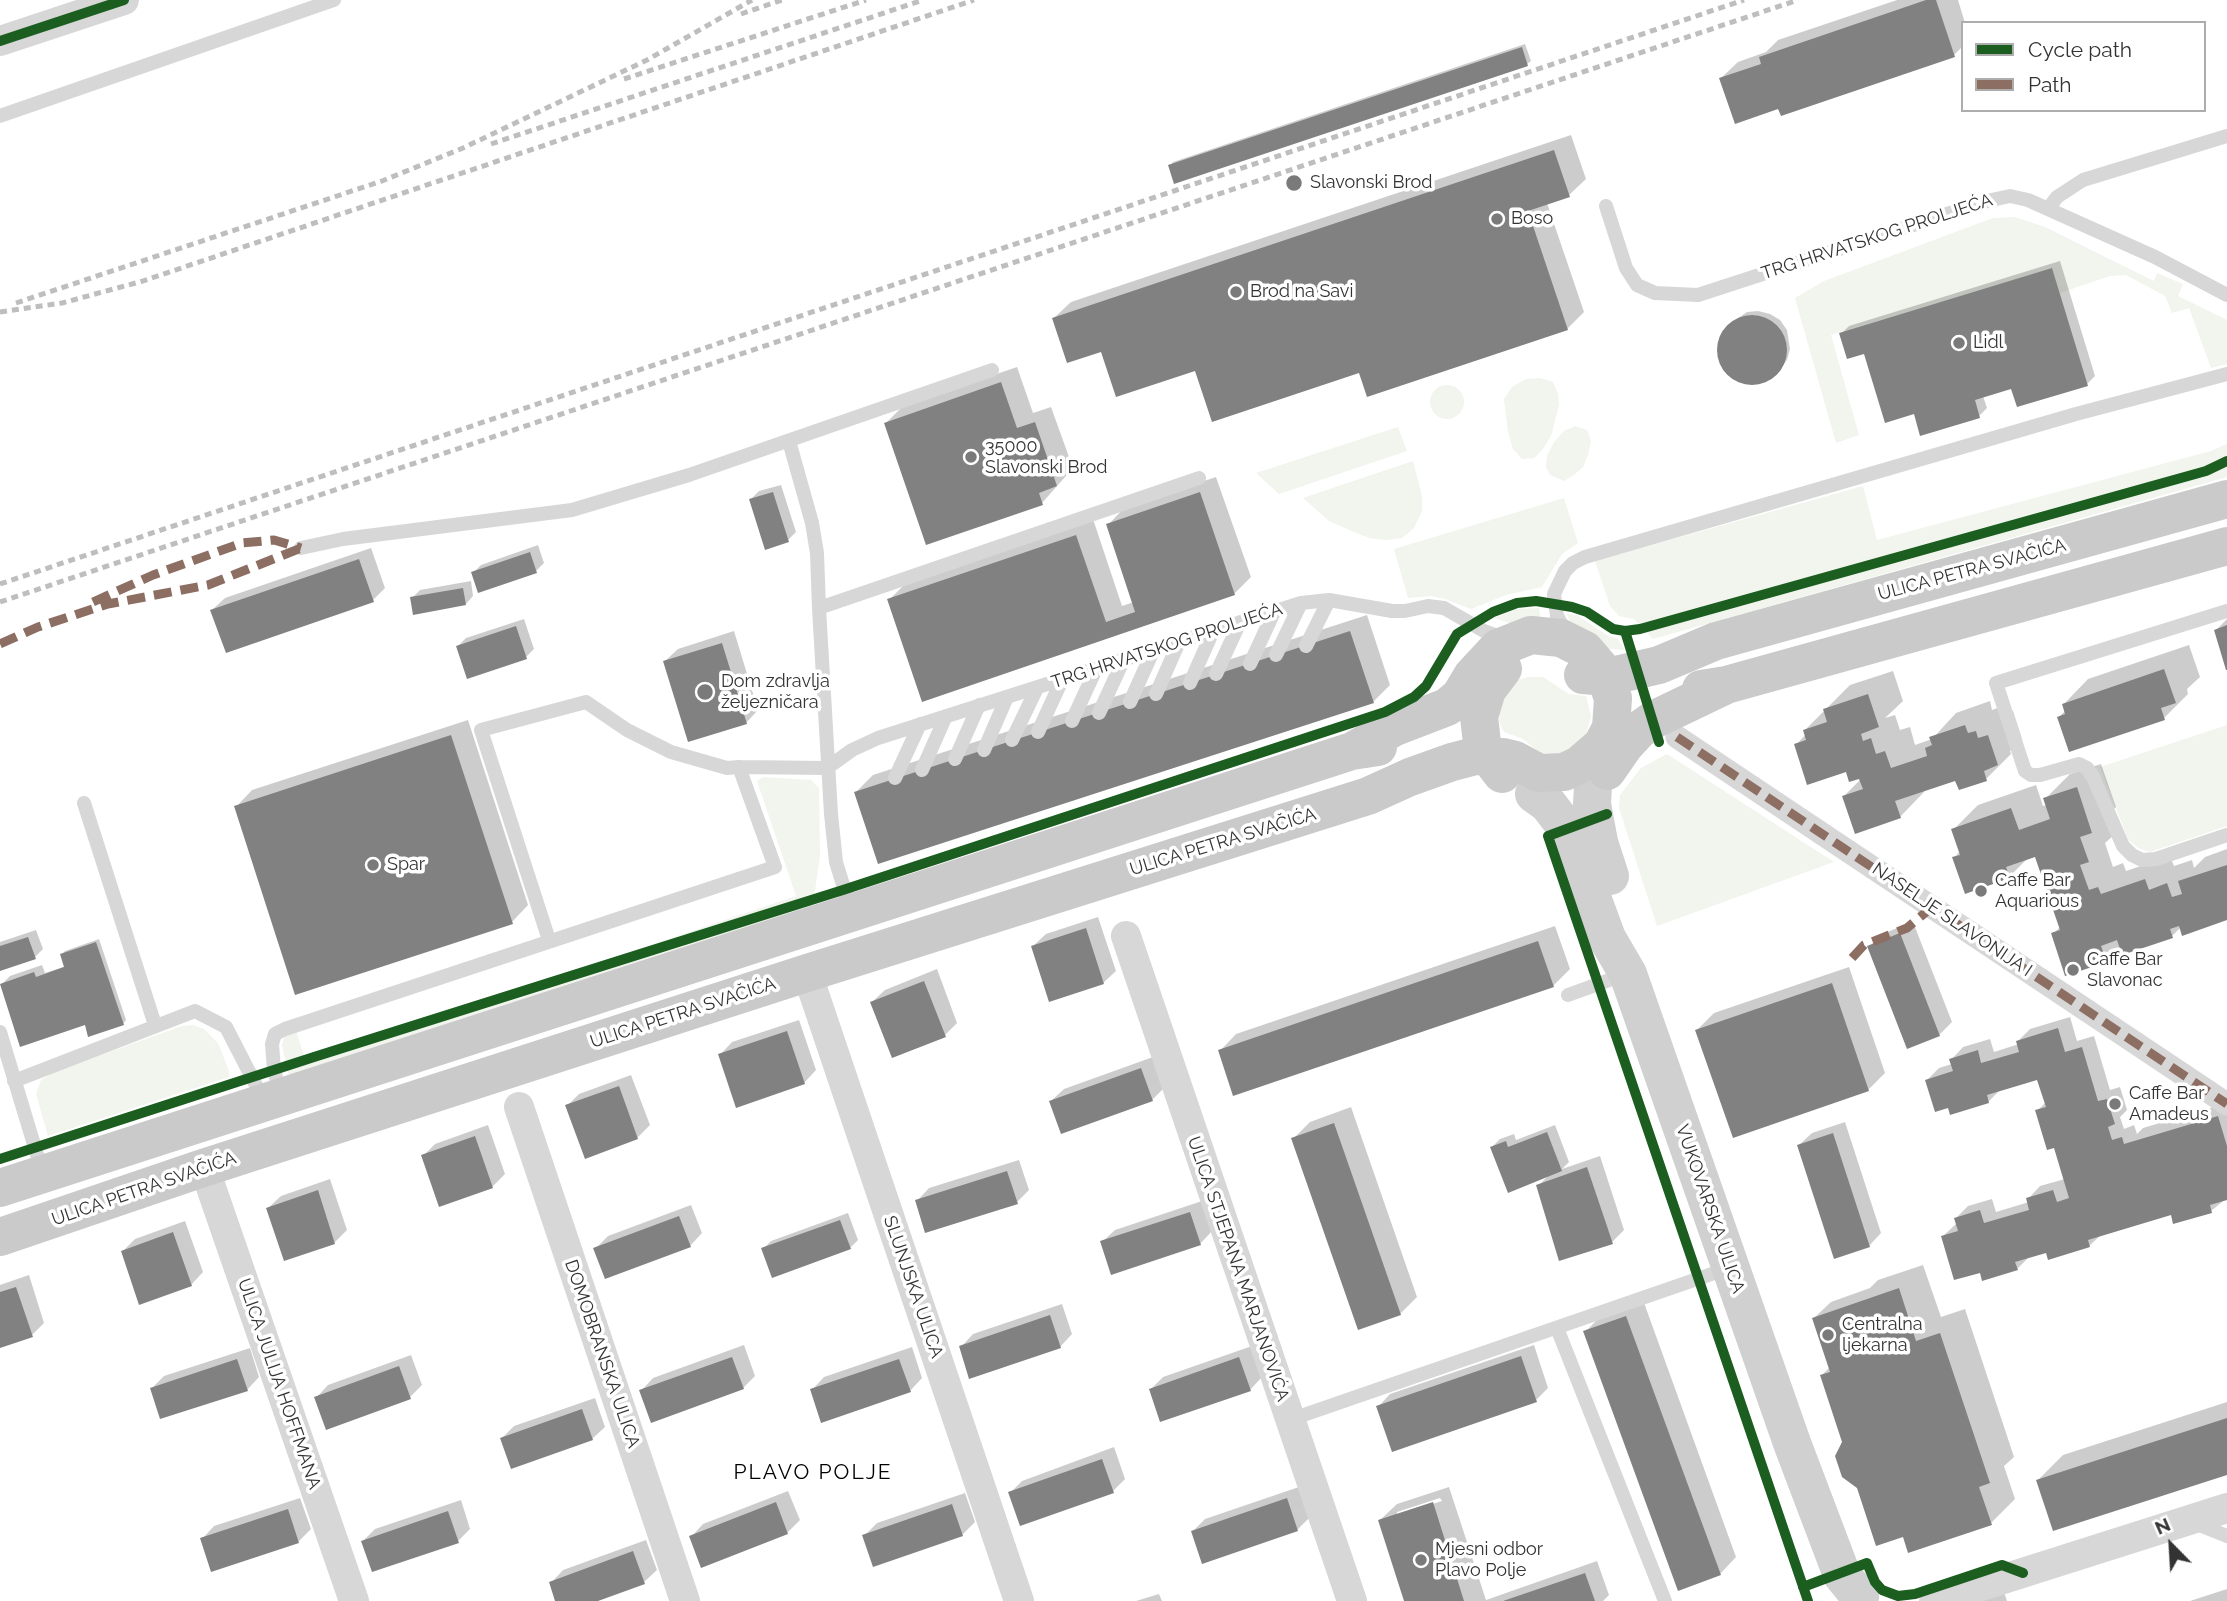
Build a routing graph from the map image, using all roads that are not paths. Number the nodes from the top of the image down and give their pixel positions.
1 (124, 0) edge
2 (334, 0) edge
3 (0, 41) edge
4 (0, 116) edge
5 (2227, 136) edge
6 (1606, 205) dead end
7 (2048, 209) junction
8 (2227, 295) edge
9 (992, 370) dead end
10 (2227, 374) edge
11 (789, 440) junction
12 (1199, 478) dead end
13 (2227, 499) edge
14 (2227, 546) edge
15 (301, 548) dead end
16 (1329, 600) junction
17 (1301, 603) junction
18 (819, 608) junction
19 (2227, 611) edge
20 (1274, 612) junction
21 (1240, 622) junction
22 (1213, 631) junction
23 (1513, 640) junction
24 (1179, 642) junction
25 (1306, 646) dead end
26 (1153, 651) junction
27 (1276, 655) dead end
28 (1591, 659) junction
29 (1123, 661) junction
30 (1250, 664) dead end
31 (1096, 669) junction
32 (1216, 674) dead end
33 (1062, 680) junction
34 (1190, 683) dead end
35 (1726, 685) junction
36 (1037, 688) junction
37 (1156, 694) dead end
38 (1007, 697) junction
39 (1482, 700) junction
40 (1130, 702) dead end
41 (979, 705) junction
42 (1099, 713) dead end
43 (946, 716) junction
44 (1072, 721) dead end
45 (920, 724) junction
46 (1038, 732) dead end
47 (1607, 736) junction
48 (1677, 737) dead end
49 (1012, 740) dead end
50 (984, 750) dead end
51 (1352, 751) junction
52 (955, 759) dead end
53 (1494, 765) junction
54 (739, 767) junction
55 (827, 768) junction
56 (922, 770) dead end
57 (895, 778) dead end
58 (1593, 785) junction
59 (1534, 793) junction
60 (84, 803) dead end
61 (2227, 835) edge
62 (851, 911) junction
63 (1126, 936) dead end
64 (549, 940) junction
65 (807, 973) junction
66 (1628, 974) junction
67 (1568, 995) dead end
68 (155, 1025) junction
69 (0, 1032) edge
70 (14, 1081) junction
71 (273, 1098) junction
72 (2227, 1104) edge
73 (519, 1107) dead end
74 (200, 1169) junction
75 (43, 1174) junction
76 (0, 1188) edge
77 (0, 1237) edge
78 (1731, 1268) junction
79 (1557, 1328) junction
80 (1289, 1420) junction
81 (2227, 1508) edge
82 (2188, 1521) junction
83 (2227, 1536) edge
84 (1846, 1600) edge
85 (354, 1601) edge
86 (685, 1601) edge
87 (1019, 1601) edge
88 (1352, 1601) edge
89 (1665, 1601) edge
90 (1934, 1601) edge

1 - 3 street
2 - 4 lane
5 - 7 lane
6 - 7 lane, TRG HRVATSKOG PROLJEĆA
7 - 8 lane, TRG HRVATSKOG PROLJEĆA
9 - 11 lane
10 - 28 lane
11 - 15 lane
11 - 18 lane
12 - 18 lane
13 - 28 main road, ULICA PETRA SVAČIĆA
14 - 35 main road
16 - 17 lane, TRG HRVATSKOG PROLJEĆA
16 - 23 lane, TRG HRVATSKOG PROLJEĆA
16 - 25 lane
17 - 20 lane, TRG HRVATSKOG PROLJEĆA
17 - 27 lane
18 - 55 lane
19 - 61 lane
20 - 21 lane, TRG HRVATSKOG PROLJEĆA
20 - 30 lane
21 - 22 lane, TRG HRVATSKOG PROLJEĆA
21 - 32 lane
22 - 24 lane, TRG HRVATSKOG PROLJEĆA
22 - 34 lane
23 - 28 main road
23 - 51 main road
24 - 26 lane, TRG HRVATSKOG PROLJEĆA
24 - 37 lane
26 - 29 lane, TRG HRVATSKOG PROLJEĆA
26 - 40 lane
28 - 39 main road
28 - 47 main road
29 - 31 lane, TRG HRVATSKOG PROLJEĆA
29 - 42 lane
31 - 33 lane, TRG HRVATSKOG PROLJEĆA
31 - 44 lane
33 - 36 lane, TRG HRVATSKOG PROLJEĆA
33 - 46 lane
35 - 47 main road
35 - 58 main road
36 - 38 lane, TRG HRVATSKOG PROLJEĆA
36 - 49 lane
38 - 41 lane, TRG HRVATSKOG PROLJEĆA
38 - 50 lane
39 - 51 main road
39 - 53 main road
41 - 43 lane, TRG HRVATSKOG PROLJEĆA
41 - 52 lane
43 - 45 lane, TRG HRVATSKOG PROLJEĆA
43 - 56 lane
45 - 55 lane, TRG HRVATSKOG PROLJEĆA
45 - 57 lane
47 - 53 main road
47 - 58 main road, VUKOVARSKA ULICA
48 - 72 street, NASELJE SLAVONIJA I
51 - 62 main road
53 - 59 main road
53 - 65 main road, ULICA PETRA SVAČIĆA
54 - 55 lane
54 - 64 lane
54 - 64 lane
55 - 62 lane
58 - 59 main road
58 - 66 main road, VUKOVARSKA ULICA
59 - 66 main road, VUKOVARSKA ULICA
60 - 68 lane
62 - 71 main road
63 - 80 street, ULICA STJEPANA MARJANOVIĆA
64 - 71 lane
65 - 74 main road, ULICA PETRA SVAČIĆA
65 - 87 street, SLUNJSKA ULICA
66 - 67 lane
66 - 78 main road, VUKOVARSKA ULICA
68 - 70 lane
68 - 71 lane
69 - 70 lane
70 - 75 lane
71 - 75 main road
73 - 86 street, DOMOBRANSKA ULICA
74 - 77 main road, ULICA PETRA SVAČIĆA
74 - 85 street, ULICA JULIJA HOFFMANA
75 - 76 main road
78 - 79 lane
78 - 84 main road, VUKOVARSKA ULICA
79 - 80 lane
79 - 89 lane
80 - 88 street, ULICA STJEPANA MARJANOVIĆA
81 - 82 street
82 - 83 lane
82 - 90 street

